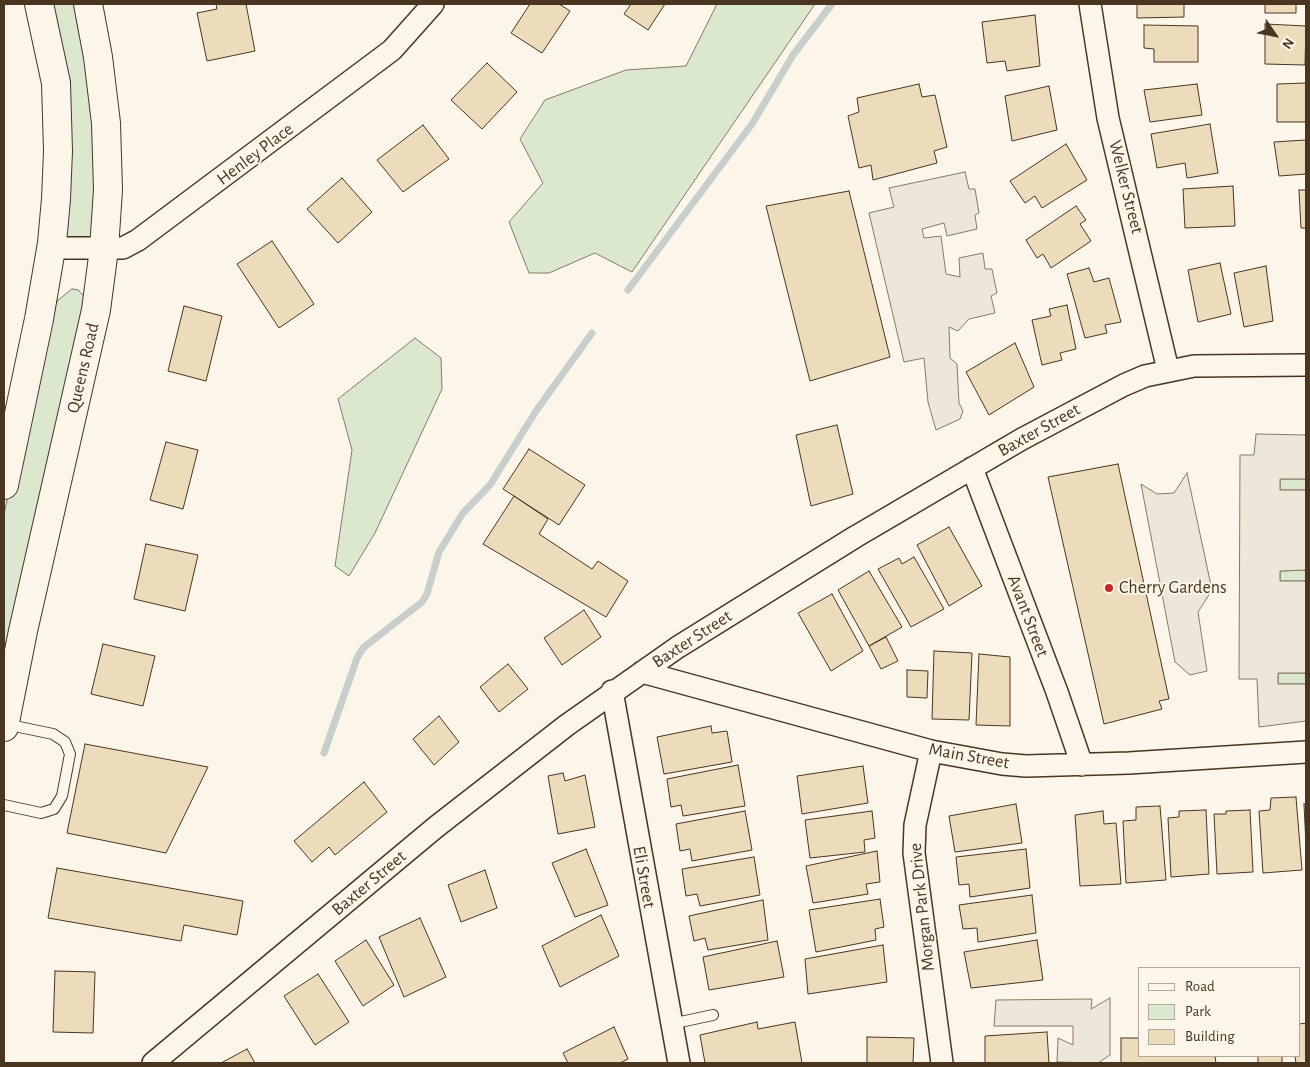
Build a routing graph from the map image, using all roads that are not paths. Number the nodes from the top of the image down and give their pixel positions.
1 (39, 4) edge
2 (88, 4) edge
3 (433, 4) edge
4 (1090, 4) edge
5 (51, 248) junction
6 (104, 249) junction
7 (1306, 365) edge
8 (1168, 370) junction
9 (972, 468) junction
10 (4, 485) edge
11 (642, 672) junction
12 (612, 692) junction
13 (4, 726) edge
14 (932, 751) junction
15 (1306, 752) edge
16 (1082, 765) junction
17 (4, 805) edge
18 (713, 1015) dead end
19 (671, 1024) junction
20 (153, 1063) edge
21 (678, 1063) edge
22 (942, 1063) edge

1 - 5 main road
2 - 6 main road, Queens Road
3 - 6 street, Henley Place
4 - 8 street, Welker Street
5 - 6 street, Henley Place
5 - 10 main road
6 - 13 main road, Queens Road
7 - 8 street, Baxter Street
8 - 9 street, Baxter Street
9 - 11 street, Baxter Street
9 - 16 street, Avant Street
11 - 12 street, Baxter Street
11 - 14 street, Main Street
12 - 19 street, Eli Street
12 - 20 street, Baxter Street
13 - 17 lane
14 - 16 street, Main Street
14 - 22 street, Morgan Park Drive
15 - 16 street, Main Street
18 - 19 lane
19 - 21 street, Eli Street

